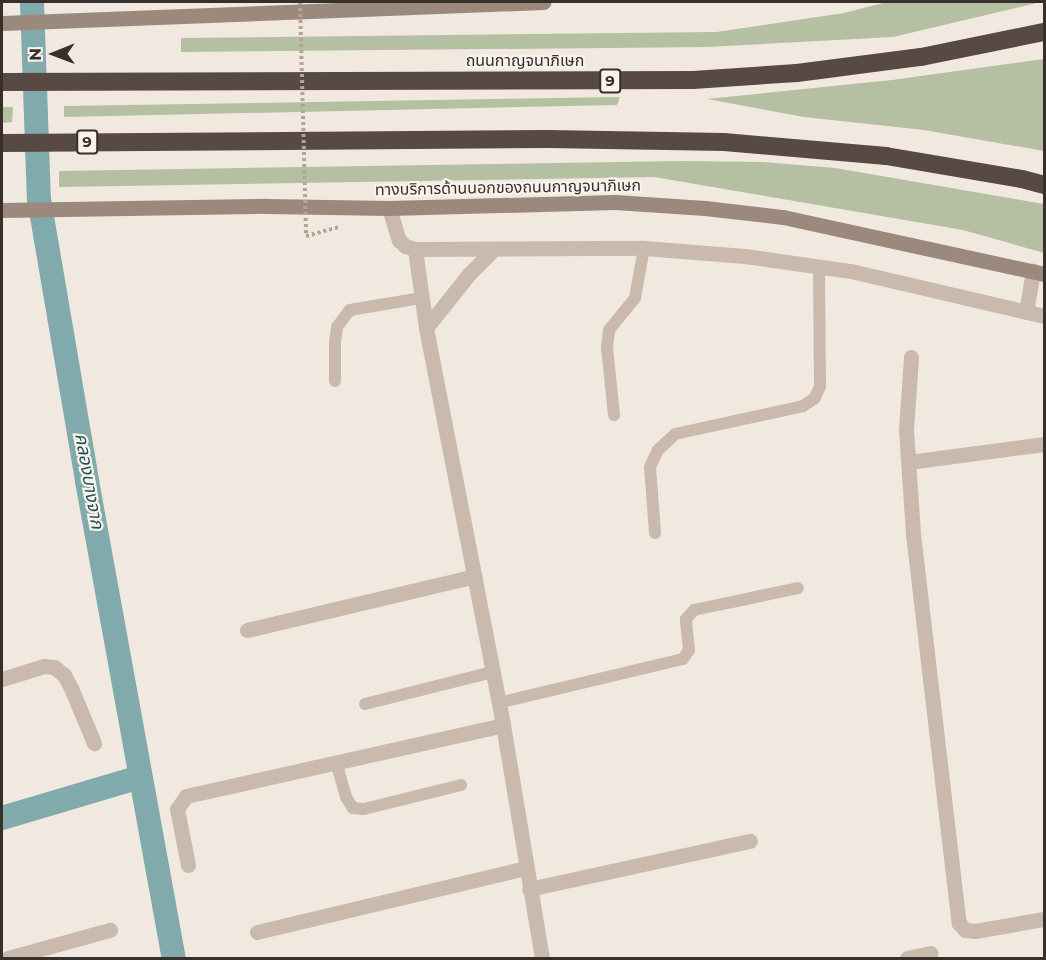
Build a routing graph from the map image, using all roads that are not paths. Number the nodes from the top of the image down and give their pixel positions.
1 (544, 2) edge
2 (430, 4) edge
3 (392, 5) edge
4 (2, 23) edge
5 (1044, 32) edge
6 (2, 82) edge
7 (2, 143) edge
8 (1044, 185) edge
9 (389, 208) junction
10 (2, 210) edge
11 (644, 248) junction
12 (415, 249) junction
13 (493, 250) junction
14 (819, 267) junction
15 (1039, 273) edge
16 (422, 298) junction
17 (1026, 312) junction
18 (1044, 316) edge
19 (426, 328) junction
20 (911, 357) dead end
21 (335, 381) dead end
22 (614, 415) dead end
23 (1044, 444) edge
24 (909, 462) junction
25 (655, 533) dead end
26 (475, 576) junction
27 (798, 588) dead end
28 (247, 630) dead end
29 (492, 672) junction
30 (2, 679) edge
31 (498, 703) junction
32 (365, 704) dead end
33 (503, 725) junction
34 (94, 743) dead end
35 (336, 762) junction
36 (461, 785) dead end
37 (750, 841) dead end
38 (188, 865) dead end
39 (525, 868) junction
40 (529, 889) junction
41 (1044, 919) edge
42 (110, 930) dead end
43 (257, 932) dead end
44 (930, 953) dead end
45 (8, 958) edge
46 (542, 958) edge
47 (907, 958) edge

1 - 2 main road
2 - 3 main road
3 - 4 main road
5 - 6 highway, ถนนกาญจนาภิเษก / 9
7 - 8 highway, 9
9 - 10 main road, ทางบริการด้านนอกของถนนกาญจนาภิเษก
9 - 12 street
9 - 15 main road, ทางบริการด้านนอกของถนนกาญจนาภิเษก
11 - 13 street
11 - 14 street
11 - 22 lane
12 - 13 street
12 - 16 street
13 - 19 street
14 - 17 street
14 - 25 lane
15 - 17 street
16 - 19 street
16 - 21 lane
17 - 18 street
19 - 26 street
20 - 24 street
23 - 24 street
24 - 41 street
26 - 28 street
26 - 29 street
27 - 31 lane
29 - 31 street
29 - 32 lane
30 - 34 street
31 - 33 street
33 - 35 street
33 - 39 street
35 - 36 lane
35 - 38 street
37 - 40 street
39 - 40 street
39 - 43 street
40 - 46 street
42 - 45 street
44 - 47 street

